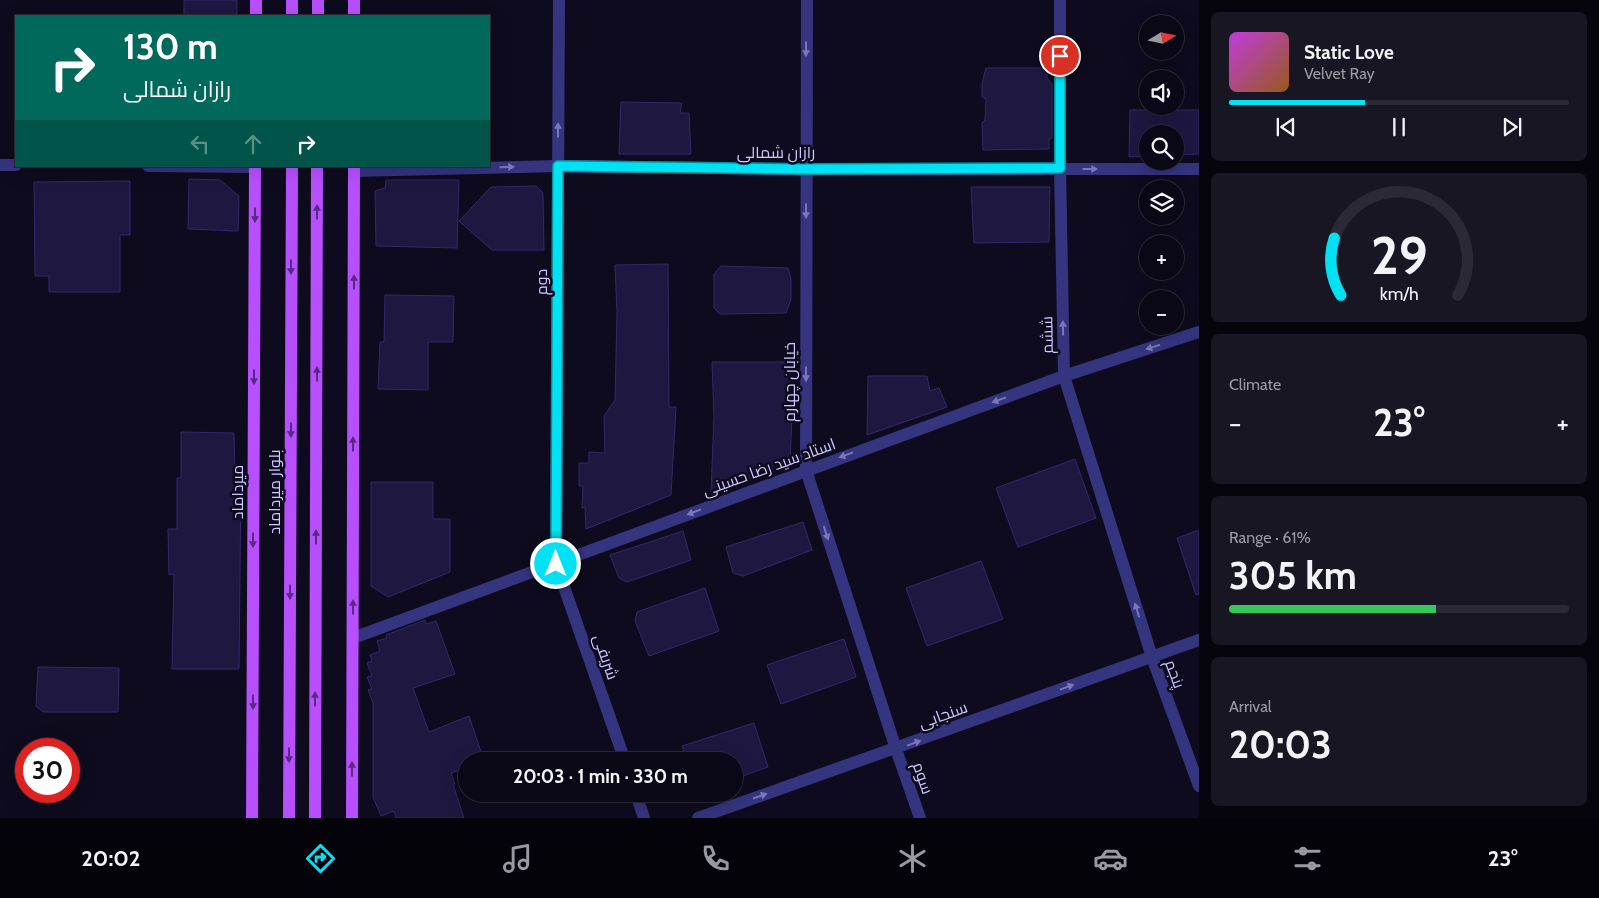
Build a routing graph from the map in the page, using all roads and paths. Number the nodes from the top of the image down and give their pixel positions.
1 (256, 0) edge
2 (292, 0) edge
3 (318, 0) edge
4 (354, 0) edge
5 (559, 0) edge
6 (807, 0) edge
7 (1060, 0) edge
8 (256, 15) edge
9 (292, 15) edge
10 (318, 15) edge
11 (354, 15) edge
12 (0, 165) edge
13 (15, 165) edge
14 (558, 166) junction
15 (255, 167) edge
16 (292, 167) edge
17 (317, 167) edge
18 (456, 167) edge
19 (490, 167) edge
20 (354, 168) edge
21 (1060, 168) junction
22 (1199, 168) edge
23 (806, 169) junction
24 (1199, 332) edge
25 (1064, 376) junction
26 (806, 470) junction
27 (556, 564) junction
28 (353, 638) junction
29 (1199, 640) edge
30 (1152, 657) junction
31 (896, 749) junction
32 (622, 752) edge
33 (1199, 786) edge
34 (639, 802) edge
35 (252, 818) edge
36 (289, 818) edge
37 (315, 818) edge
38 (352, 818) edge
39 (644, 818) edge
40 (698, 818) edge
41 (920, 818) edge

1 - 8 main road
2 - 9 main road
3 - 10 main road
4 - 11 main road
14 -> 5 street, دوم
6 -> 23 street, خیابان چهارم
7 - 21 street, ششم
12 - 13 street
19 -> 14 street, رازان شمالی
14 - 23 street, رازان شمالی
14 - 27 street, دوم
15 -> 35 main road, میرداماد
16 -> 36 main road, بلوار میرداماد
37 -> 17 main road
20 -> 18 street, رازان شمالی
28 -> 20 main road
21 -> 22 street, رازان شمالی
21 - 23 street, رازان شمالی
25 -> 21 street, ششم
23 -> 26 street, خیابان چهارم
24 -> 25 street, استاد سید رضا حسینی
25 -> 26 street, استاد سید رضا حسینی
30 -> 25 street, ششم
26 -> 27 street, استاد سید رضا حسینی
26 -> 31 street, خیابان چهارم
27 - 28 street, استاد سید رضا حسینی
27 - 32 street, شریفی
38 -> 28 main road
29 - 30 street, سنجابی
31 -> 30 street, سنجابی
30 - 33 street, پنجم
40 -> 31 street, سنجابی
31 - 41 street, سوم
34 - 39 street

